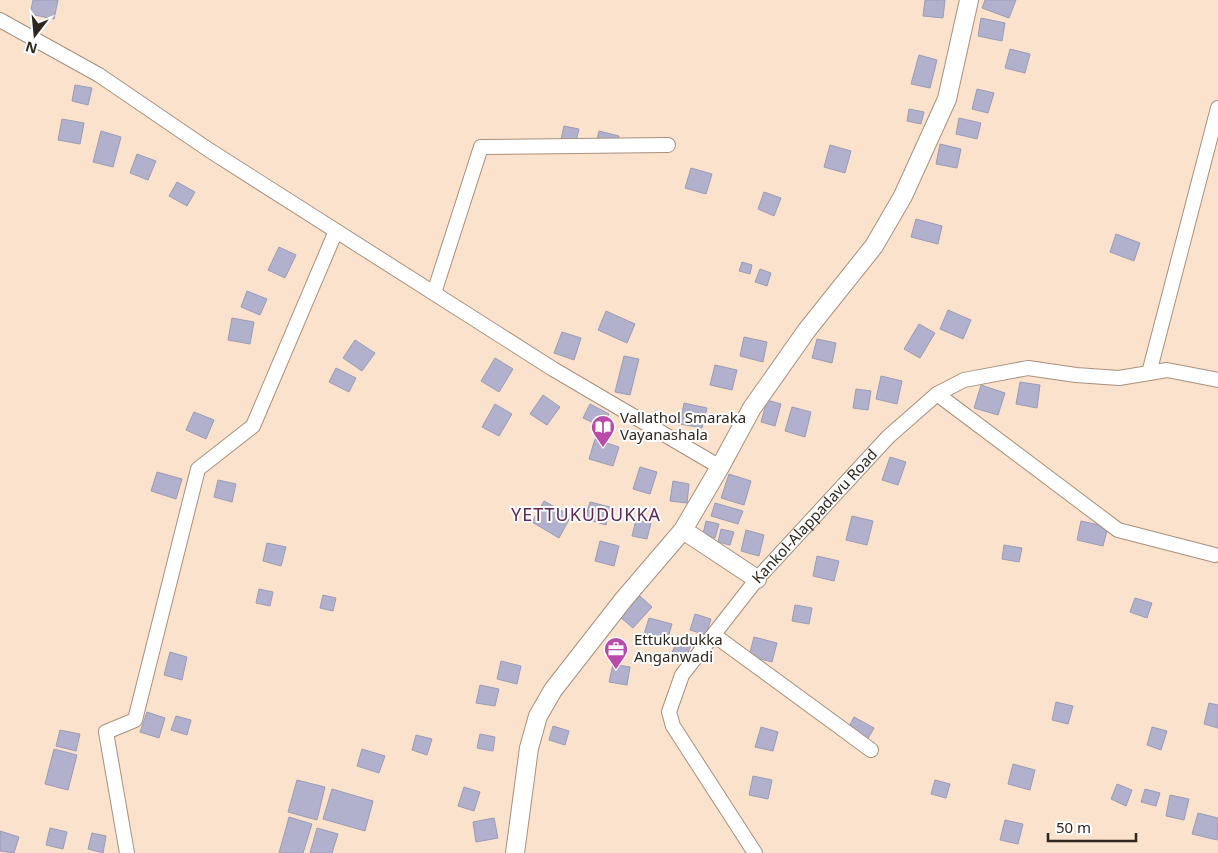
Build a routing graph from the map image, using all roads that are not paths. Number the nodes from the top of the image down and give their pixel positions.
1 (969, 0) edge
2 (0, 20) edge
3 (1218, 108) edge
4 (668, 146) dead end
5 (336, 231) junction
6 (434, 293) junction
7 (1150, 373) junction
8 (1218, 380) edge
9 (937, 394) junction
10 (720, 467) junction
11 (683, 530) junction
12 (1215, 555) dead end
13 (758, 579) junction
14 (714, 635) junction
15 (871, 750) dead end
16 (127, 853) edge
17 (515, 853) edge
18 (755, 853) edge

1 - 10 main road
2 - 5 street
3 - 7 street
4 - 6 street
5 - 6 street
5 - 16 street
6 - 10 street
7 - 8 street, Kankol-Alappadavu Road
7 - 9 street, Kankol-Alappadavu Road
9 - 12 street
9 - 13 street, Kankol-Alappadavu Road
10 - 11 main road
11 - 13 main road, Kankol-Alappadavu Road
11 - 17 main road
13 - 14 street
14 - 15 street
14 - 18 street

